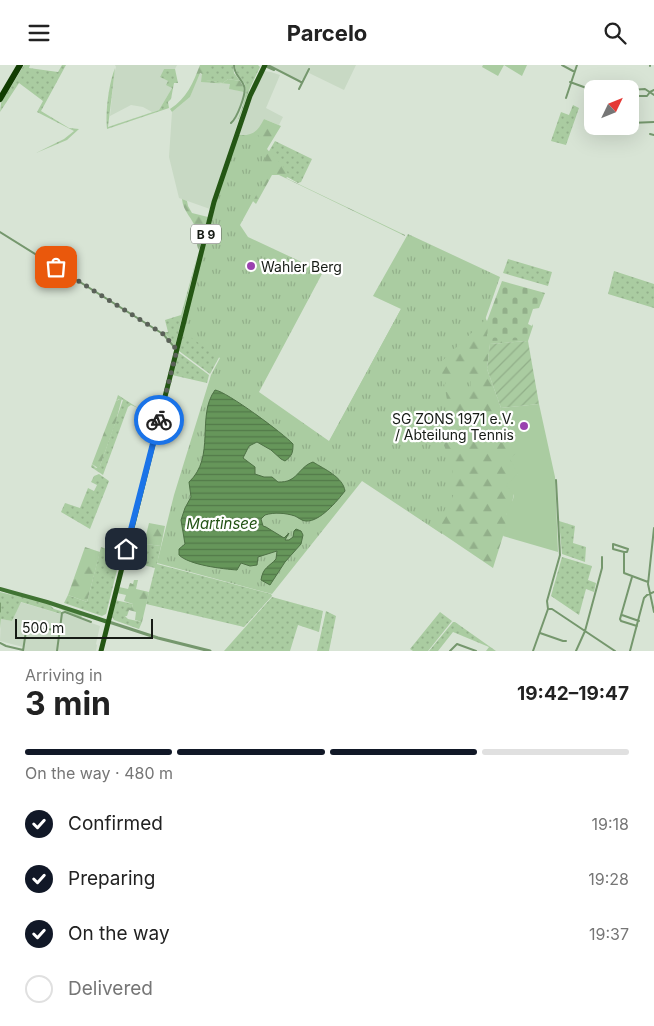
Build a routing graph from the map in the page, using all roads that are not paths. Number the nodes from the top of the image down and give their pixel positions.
1 (16, 65) edge
2 (20, 65) edge
3 (234, 65) edge
4 (265, 65) edge
5 (562, 65) edge
6 (577, 65) edge
7 (308, 69) dead end
8 (573, 72) junction
9 (301, 82) junction
10 (570, 82) junction
11 (584, 87) edge
12 (299, 89) dead end
13 (639, 90) edge
14 (654, 90) edge
15 (650, 92) junction
16 (0, 93) edge
17 (654, 95) edge
18 (639, 96) edge
19 (566, 98) dead end
20 (0, 99) edge
21 (231, 123) dead end
22 (639, 123) edge
23 (654, 123) edge
24 (650, 134) dead end
25 (654, 135) edge
26 (0, 232) edge
27 (177, 350) junction
28 (556, 479) dead end
29 (654, 528) edge
30 (624, 552) junction
31 (602, 557) dead end
32 (652, 560) edge
33 (632, 577) junction
34 (648, 581) junction
35 (0, 589) edge
36 (654, 592) edge
37 (649, 594) junction
38 (548, 609) junction
39 (654, 612) edge
40 (621, 615) junction
41 (639, 621) junction
42 (91, 622) dead end
43 (108, 622) junction
44 (637, 626) junction
45 (60, 630) junction
46 (585, 631) junction
47 (540, 633) junction
48 (566, 641) dead end
49 (0, 643) edge
50 (23, 650) edge
51 (57, 651) edge
52 (101, 651) edge
53 (210, 651) edge
54 (450, 651) edge
55 (476, 651) edge
56 (534, 651) edge
57 (576, 651) edge
58 (615, 651) edge
59 (630, 651) edge

1 - 16 highway
2 - 20 highway
3 - 21 street
4 - 9 street
4 - 27 main road, B 9
5 - 8 street
6 - 8 street
7 - 9 street
8 - 10 street
9 - 12 street
10 - 11 street
10 - 19 street
13 - 15 street
14 - 15 street
15 - 17 street
15 - 18 street
22 - 23 street
24 - 25 street
26 - 27 street
27 - 43 main road, B 9
28 - 38 street
29 - 32 street
30 - 30 street
30 - 33 street
31 - 46 street
32 - 34 street
33 - 34 street
33 - 40 street
34 - 37 street
35 - 43 main road
36 - 37 street
37 - 39 street
37 - 41 street
38 - 46 street
38 - 47 street
40 - 41 street
40 - 44 street
41 - 44 street
42 - 45 street
43 - 52 main road, B 9
43 - 53 street
44 - 59 street
45 - 50 street
45 - 51 street
46 - 57 street
46 - 58 street
47 - 48 street
47 - 56 street
49 - 50 street
54 - 55 street

